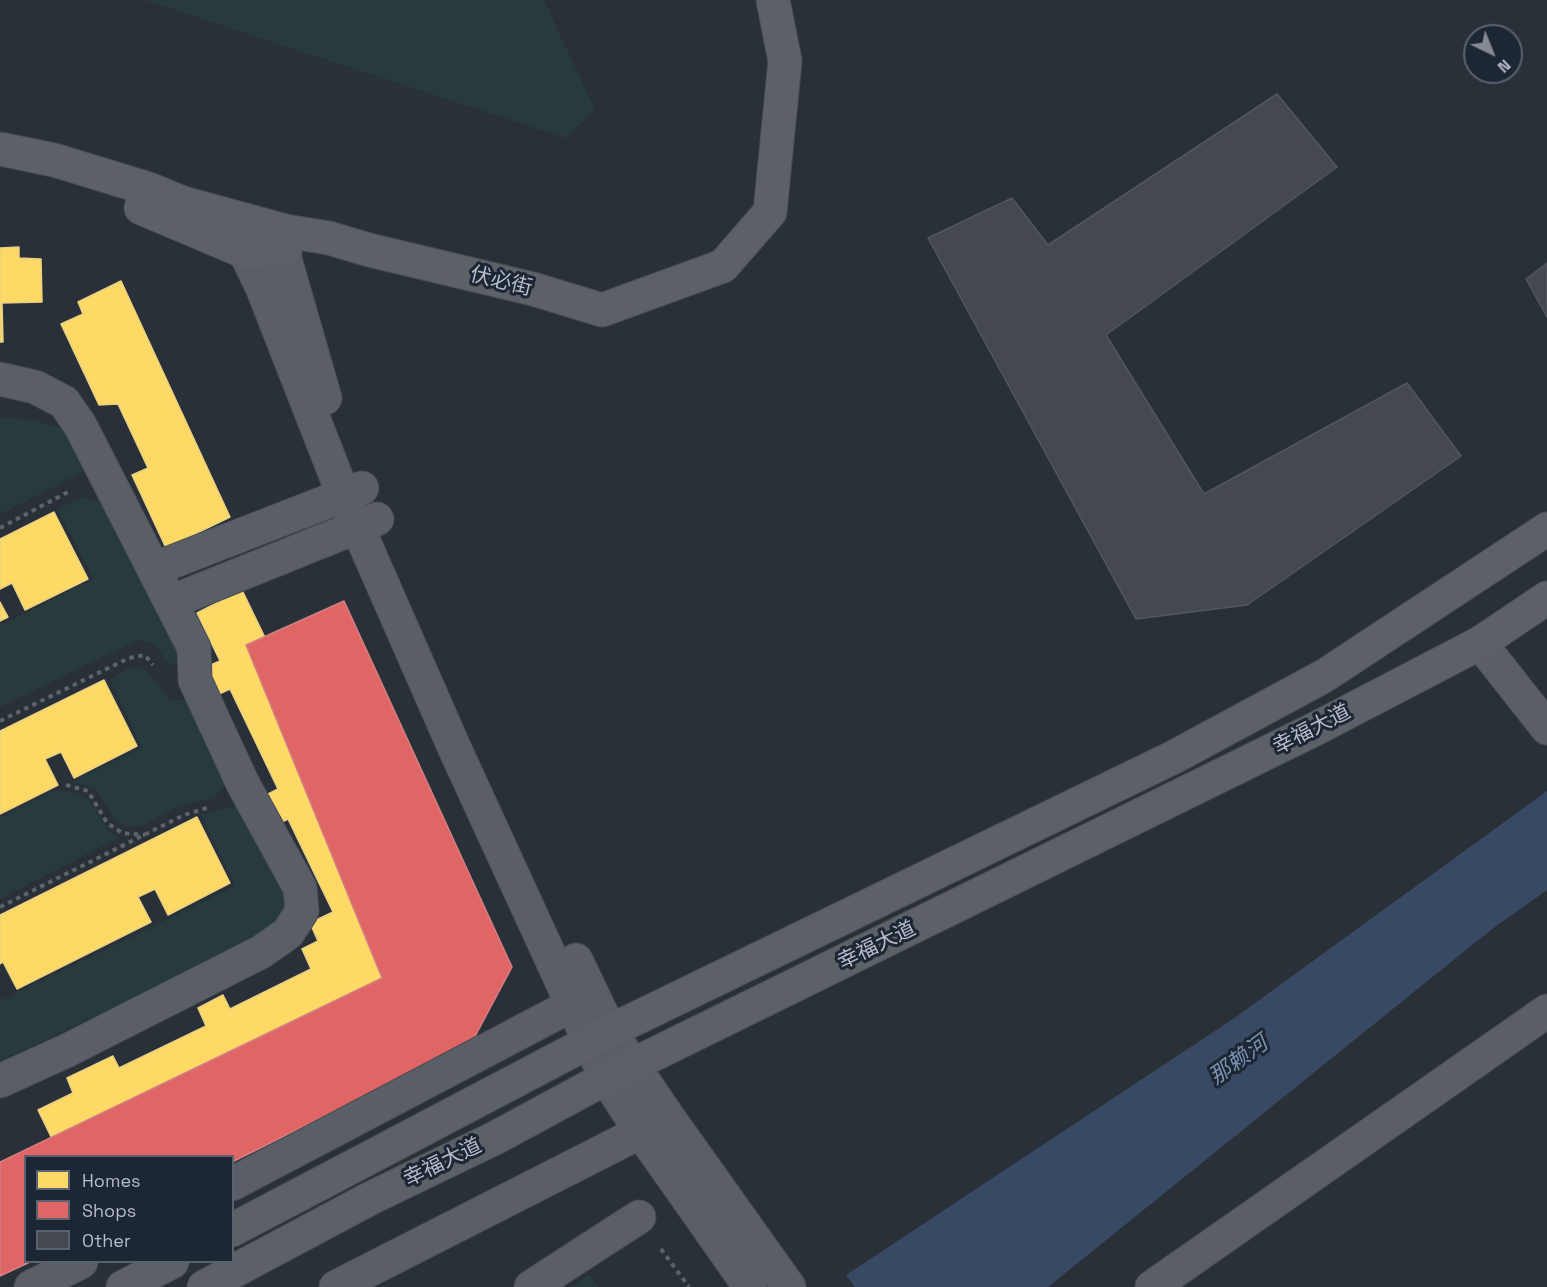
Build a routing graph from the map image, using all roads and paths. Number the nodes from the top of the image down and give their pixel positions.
1 (773, 0) edge
2 (0, 149) edge
3 (0, 172) edge
4 (218, 212) junction
5 (285, 240) junction
6 (245, 252) junction
7 (0, 378) edge
8 (104, 471) junction
9 (352, 491) junction
10 (367, 522) junction
11 (0, 528) edge
12 (1547, 529) edge
13 (154, 569) junction
14 (1547, 598) edge
15 (171, 602) junction
16 (1480, 643) junction
17 (195, 680) junction
18 (0, 721) edge
19 (1547, 728) edge
20 (243, 784) junction
21 (66, 785) dead end
22 (147, 835) junction
23 (0, 907) edge
24 (582, 999) junction
25 (1547, 1011) edge
26 (600, 1036) junction
27 (620, 1072) junction
28 (0, 1081) edge
29 (654, 1125) junction
30 (234, 1183) edge
31 (639, 1217) dead end
32 (234, 1229) edge
33 (79, 1263) edge
34 (170, 1263) edge
35 (787, 1283) edge
36 (31, 1287) edge
37 (123, 1287) edge
38 (204, 1287) edge
39 (336, 1287) edge
40 (531, 1287) edge
41 (750, 1287) edge
42 (1152, 1287) edge

1 - 5 main road, 伏必街
2 - 4 main road, 伏必街
3 - 6 main road, 伏必街
4 - 5 main road, 伏必街
4 - 6 street
5 - 6 main road, 伏必街
5 - 9 street
6 - 9 street
7 - 8 street
8 - 11 path
8 - 13 street
9 - 10 street
9 - 13 street
10 - 15 street
10 - 24 street
12 - 26 main road, 幸福大道
13 - 15 street
14 - 16 main road, 幸福大道
15 - 17 street
16 - 19 street
16 - 27 main road, 幸福大道
17 - 18 path
17 - 20 street
20 - 22 path
20 - 28 street
21 - 22 path
22 - 23 path
24 - 26 street
24 - 30 street
25 - 42 street
26 - 27 street
26 - 32 main road, 幸福大道
27 - 29 street
27 - 38 main road, 幸福大道
29 - 35 street
29 - 39 street
29 - 41 street
31 - 40 street
33 - 36 street
34 - 37 main road

